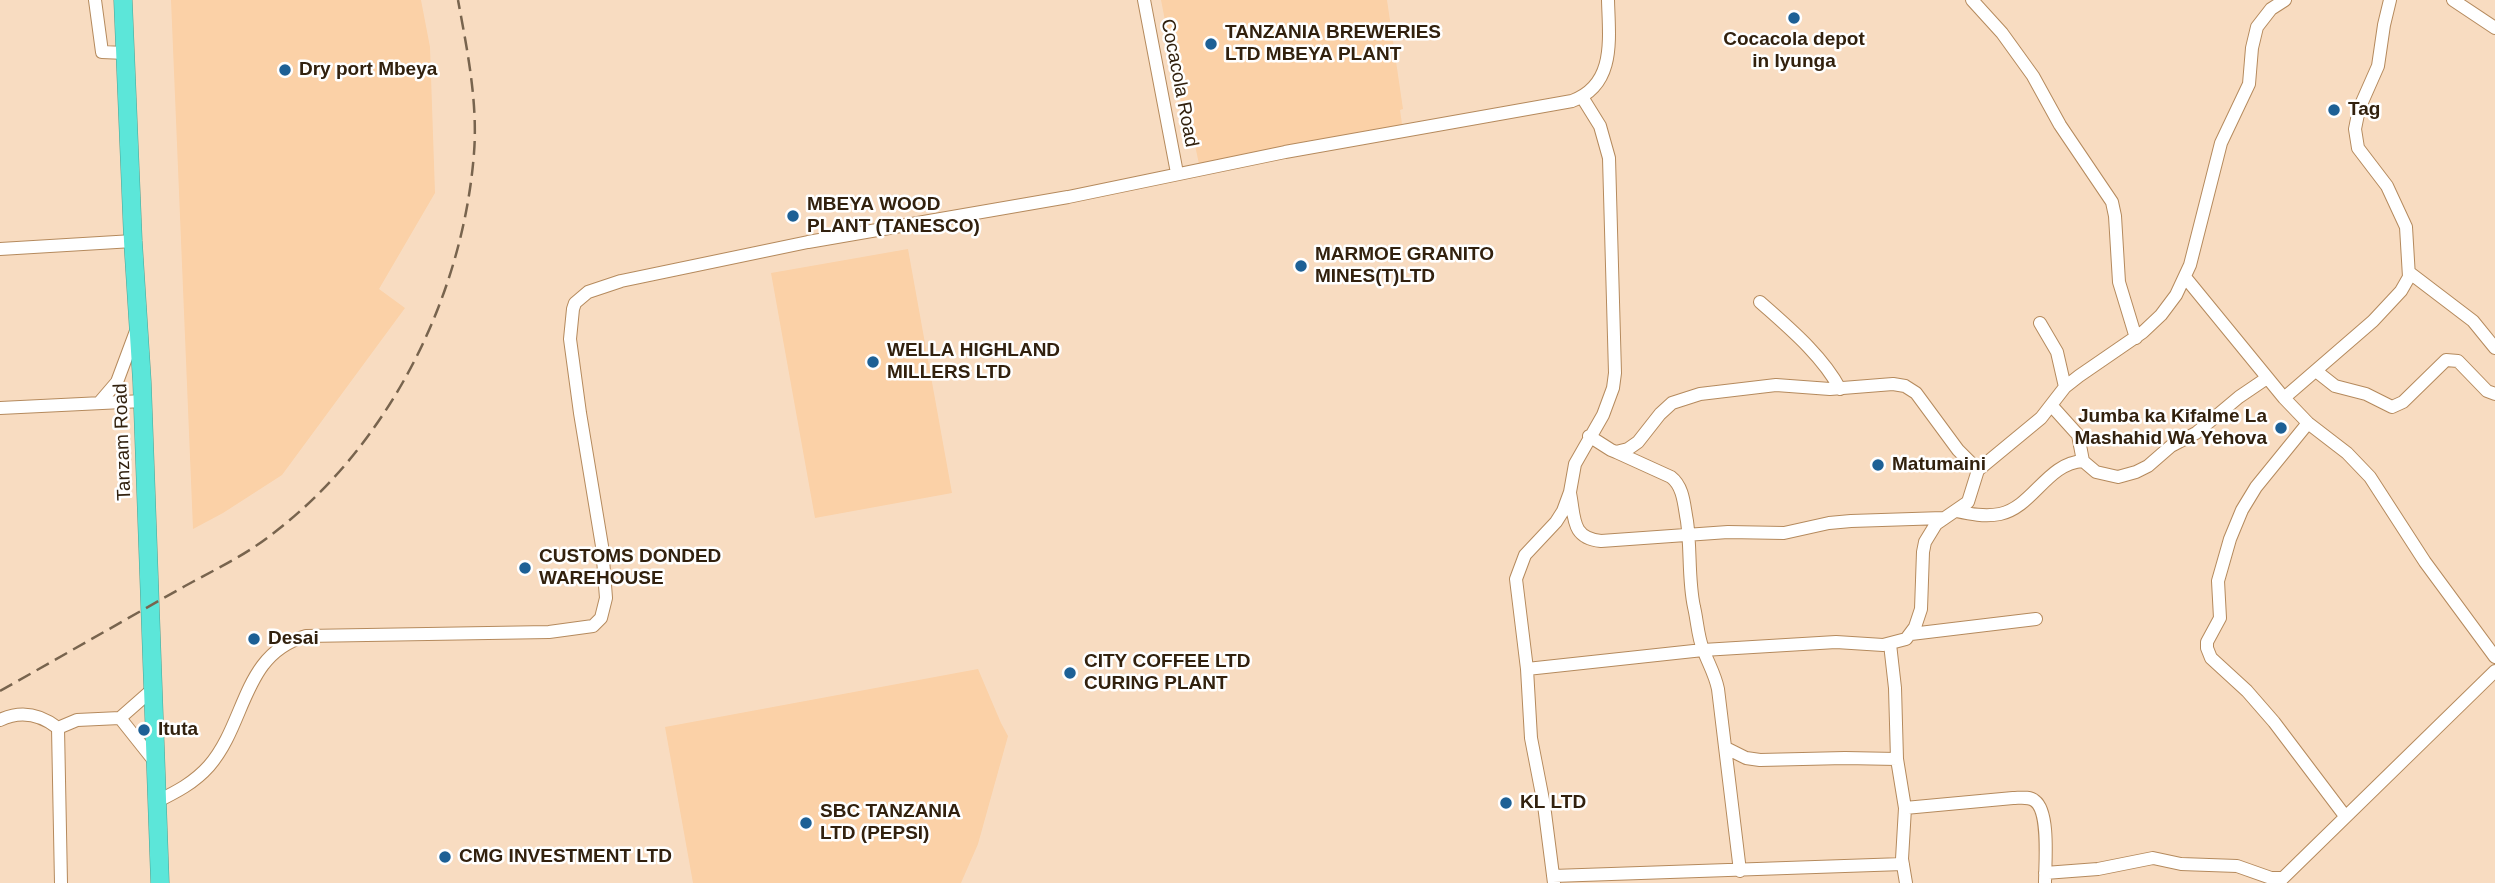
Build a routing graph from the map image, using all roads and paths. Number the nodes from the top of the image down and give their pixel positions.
1 (95, 0) edge
2 (123, 0) edge
3 (1144, 0) edge
4 (1608, 0) edge
5 (1972, 0) edge
6 (2285, 0) edge
7 (2390, 0) edge
8 (2453, 0) edge
9 (2495, 28) edge
10 (125, 53) junction
11 (1582, 97) junction
12 (1177, 173) junction
13 (133, 241) junction
14 (0, 249) edge
15 (2410, 273) junction
16 (2185, 277) junction
17 (1760, 302) dead end
18 (2040, 323) dead end
19 (138, 328) junction
20 (2136, 338) junction
21 (2495, 348) edge
22 (2316, 371) junction
23 (2267, 378) junction
24 (2065, 387) junction
25 (1840, 389) junction
26 (2495, 394) edge
27 (2284, 398) junction
28 (143, 401) junction
29 (99, 403) junction
30 (2052, 405) junction
31 (0, 408) edge
32 (2308, 423) junction
33 (1589, 436) junction
34 (1616, 452) junction
35 (2083, 461) junction
36 (1979, 470) junction
37 (1570, 492) junction
38 (1956, 511) junction
39 (1943, 518) junction
40 (1689, 535) junction
41 (2036, 619) dead end
42 (1911, 634) junction
43 (1891, 644) junction
44 (1703, 650) junction
45 (2495, 657) edge
46 (1527, 669) junction
47 (2495, 671) edge
48 (153, 689) junction
49 (120, 718) junction
50 (0, 720) edge
51 (58, 728) junction
52 (1726, 748) junction
53 (1897, 759) junction
54 (155, 762) junction
55 (156, 802) junction
56 (1905, 808) junction
57 (2345, 816) junction
58 (1903, 864) junction
59 (1740, 871) junction
60 (2045, 878) edge
61 (1553, 880) edge
62 (2271, 881) edge
63 (61, 883) edge
64 (160, 883) edge
65 (1906, 883) edge

1 - 10 street
2 - 10 highway, Tanzam Road
3 - 12 street, Cocacola Road
4 - 11 street
5 - 20 street
6 - 16 street
7 - 15 street
8 - 9 street
10 - 13 highway, Tanzam Road
11 - 12 street
11 - 33 street
12 - 55 street
13 - 14 street
13 - 19 highway, Tanzam Road
15 - 21 street
15 - 22 street
16 - 20 street
16 - 23 street
17 - 25 street
18 - 24 street
19 - 28 highway, Tanzam Road
19 - 29 street
20 - 24 street
22 - 26 street
22 - 27 street
23 - 27 street
23 - 35 street
24 - 30 street
25 - 34 street
25 - 36 street
27 - 32 street
28 - 29 street
28 - 48 highway, Tanzam Road
29 - 31 street
30 - 35 street
30 - 36 street
32 - 45 street
32 - 57 street
33 - 34 street
33 - 37 street
34 - 40 street
35 - 38 street
36 - 38 street
37 - 40 street
37 - 46 street
38 - 39 street
39 - 40 street
39 - 42 street
40 - 44 street
41 - 42 street
42 - 43 street
43 - 44 street
43 - 53 street
44 - 46 street
44 - 52 street
46 - 61 street
47 - 57 street
48 - 49 street
48 - 54 highway, Tanzam Road
49 - 51 street
49 - 54 street
50 - 51 street
51 - 63 street
52 - 53 street
52 - 59 street
53 - 56 street
54 - 55 highway, Tanzam Road
55 - 64 highway, Tanzam Road
56 - 58 street
56 - 60 street
57 - 62 street
58 - 59 street
58 - 65 street
59 - 61 street
60 - 62 street

